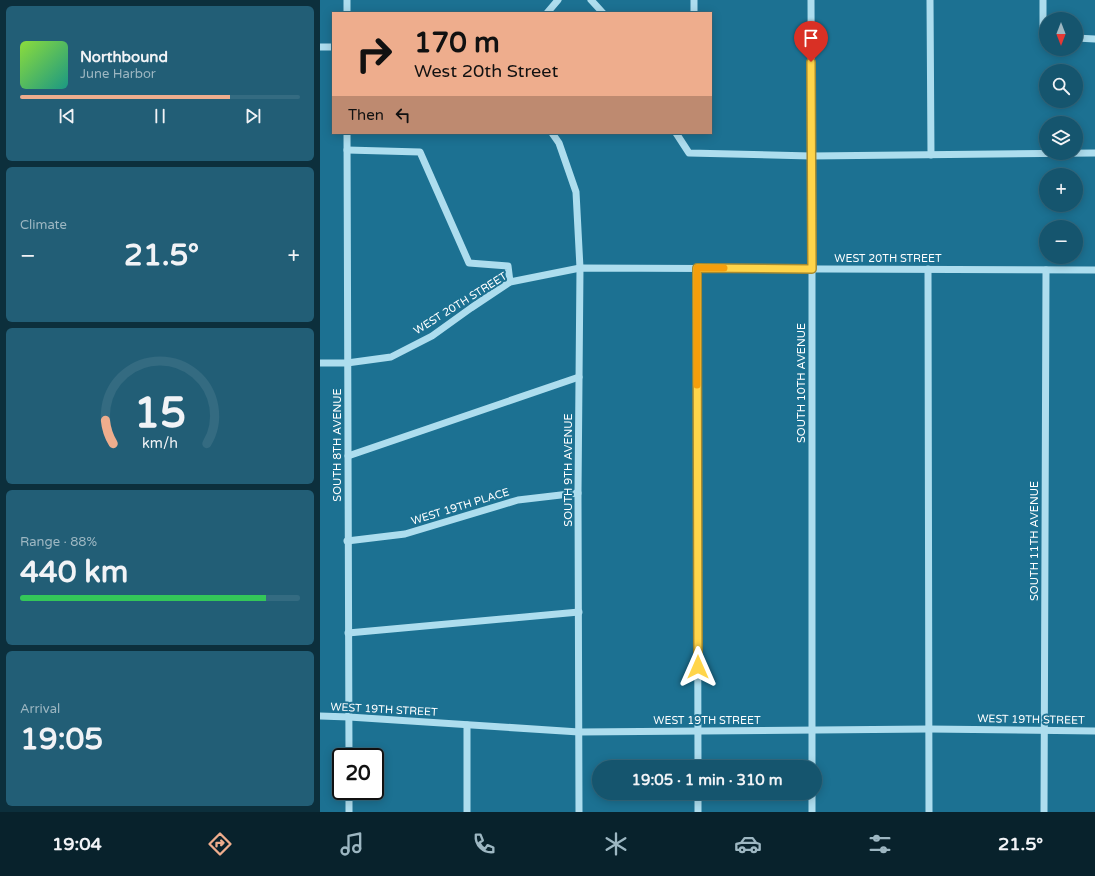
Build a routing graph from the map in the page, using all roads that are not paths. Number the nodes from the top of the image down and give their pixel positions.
1 (346, 0) edge
2 (558, 0) edge
3 (591, 0) edge
4 (694, 0) edge
5 (811, 0) edge
6 (930, 0) edge
7 (1043, 0) edge
8 (347, 12) edge
9 (548, 12) edge
10 (602, 12) edge
11 (694, 12) edge
12 (1043, 12) edge
13 (1083, 38) edge
14 (1095, 39) edge
15 (332, 47) edge
16 (320, 48) edge
17 (347, 134) edge
18 (553, 134) edge
19 (677, 134) edge
20 (347, 150) junction
21 (1095, 153) edge
22 (931, 155) junction
23 (812, 156) junction
24 (580, 268) junction
25 (697, 268) junction
26 (812, 269) junction
27 (928, 269) junction
28 (1046, 270) junction
29 (1095, 270) edge
30 (510, 282) junction
31 (320, 363) edge
32 (348, 364) junction
33 (579, 377) junction
34 (348, 456) junction
35 (578, 492) junction
36 (348, 541) junction
37 (579, 612) junction
38 (348, 633) junction
39 (320, 716) edge
40 (349, 717) junction
41 (467, 725) junction
42 (929, 729) junction
43 (812, 730) junction
44 (1044, 730) junction
45 (698, 731) junction
46 (1095, 731) edge
47 (579, 732) junction
48 (349, 748) edge
49 (698, 760) edge
50 (812, 760) edge
51 (349, 800) edge
52 (698, 800) edge
53 (812, 800) edge
54 (349, 812) edge
55 (467, 812) edge
56 (579, 812) edge
57 (698, 812) edge
58 (812, 812) edge
59 (929, 812) edge
60 (1044, 812) edge

1 - 8 street
2 - 9 street
3 - 10 street
4 - 11 street
5 - 23 street, SOUTH 10TH AVENUE
6 - 22 street
7 - 12 street
13 - 14 street
15 - 16 street
17 - 20 street, SOUTH 8TH AVENUE
18 - 24 street, SOUTH 9TH AVENUE
19 - 23 street
20 - 30 street
20 - 32 street, SOUTH 8TH AVENUE
21 - 22 street
22 - 23 street
23 - 26 street, SOUTH 10TH AVENUE
24 - 25 street, WEST 20TH STREET
24 - 30 street, WEST 20TH STREET
24 - 33 street, SOUTH 9TH AVENUE
25 - 26 street, WEST 20TH STREET
25 - 45 street
26 - 27 street, WEST 20TH STREET
26 - 43 street, SOUTH 10TH AVENUE
27 - 28 street, WEST 20TH STREET
27 - 42 street
28 - 29 street, WEST 20TH STREET
28 - 44 street, SOUTH 11TH AVENUE
30 - 32 street, WEST 20TH STREET
31 - 32 street, WEST 20TH STREET
32 - 34 street, SOUTH 8TH AVENUE
33 - 34 street
33 - 35 street, SOUTH 9TH AVENUE
34 - 36 street, SOUTH 8TH AVENUE
35 - 36 street, WEST 19TH PLACE
35 - 37 street, SOUTH 9TH AVENUE
36 - 38 street, SOUTH 8TH AVENUE
37 - 38 street
37 - 47 street, SOUTH 9TH AVENUE
38 - 40 street, SOUTH 8TH AVENUE
39 - 40 street, WEST 19TH STREET
40 - 41 street, WEST 19TH STREET
40 - 48 street, SOUTH 8TH AVENUE
41 - 47 street, WEST 19TH STREET
41 - 55 street
42 - 43 street, WEST 19TH STREET
42 - 44 street, WEST 19TH STREET
42 - 59 street
43 - 45 street, WEST 19TH STREET
43 - 50 street, SOUTH 10TH AVENUE
44 - 46 street, WEST 19TH STREET
44 - 60 street, SOUTH 11TH AVENUE
45 - 47 street, WEST 19TH STREET
45 - 49 street
47 - 56 street, SOUTH 9TH AVENUE
51 - 54 street
52 - 57 street
53 - 58 street

